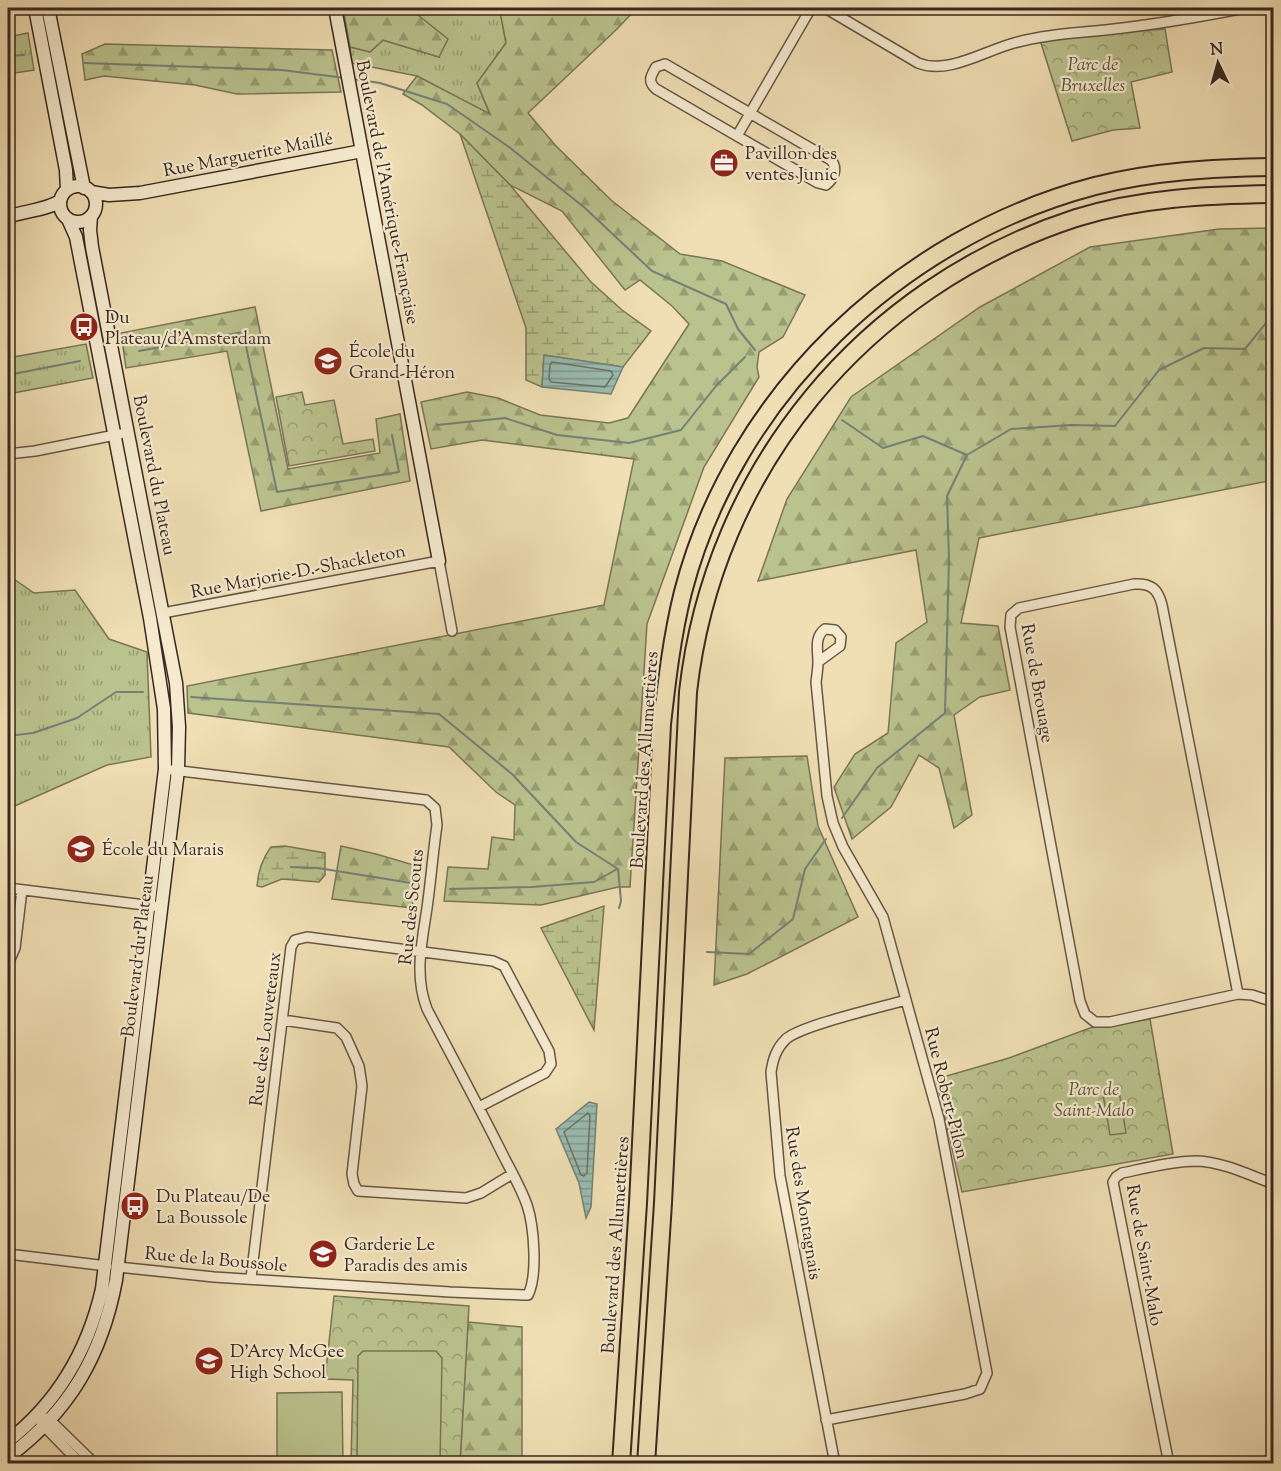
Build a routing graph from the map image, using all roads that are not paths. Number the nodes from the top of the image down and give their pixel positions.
1 (35, 8) edge
2 (48, 8) edge
3 (335, 8) edge
4 (811, 8) edge
5 (825, 8) edge
6 (1245, 8) edge
7 (750, 112) junction
8 (737, 136) junction
9 (362, 151) junction
10 (1274, 167) edge
11 (88, 190) junction
12 (141, 193) junction
13 (1274, 194) edge
14 (64, 206) junction
15 (93, 213) junction
16 (8, 217) edge
17 (128, 432) junction
18 (114, 435) junction
19 (8, 454) edge
20 (439, 561) junction
21 (163, 613) junction
22 (453, 631) dead end
23 (818, 662) dead end
24 (165, 769) junction
25 (178, 770) junction
26 (8, 888) edge
27 (22, 890) junction
28 (155, 906) junction
29 (421, 951) junction
30 (8, 964) edge
31 (1238, 994) junction
32 (906, 1000) junction
33 (1274, 1002) edge
34 (283, 1020) junction
35 (479, 1107) junction
36 (512, 1174) junction
37 (1274, 1184) edge
38 (638, 1200) junction
39 (663, 1203) junction
40 (8, 1254) edge
41 (112, 1266) junction
42 (251, 1278) junction
43 (528, 1295) joint
44 (826, 1420) junction
45 (43, 1421) junction
46 (8, 1441) edge
47 (8, 1457) edge
48 (81, 1464) edge
49 (95, 1464) edge
50 (621, 1464) edge
51 (646, 1464) edge
52 (835, 1464) edge
53 (1169, 1464) edge

1 - 14 main road, Boulevard du Plateau
2 - 11 main road
3 - 9 main road, Boulevard de l'Amérique-Française
4 - 7 street
5 - 6 street
7 - 8 street
7 - 8 street
7 - 8 street
9 - 12 main road, Rue Marguerite Maillé
9 - 20 main road, Boulevard de l'Amérique-Française
10 - 38 highway, Boulevard des Allumettières
11 - 12 main road, Rue Marguerite Maillé
11 - 14 main road
11 - 15 main road
12 - 15 main road, Rue Marguerite Maillé
13 - 39 highway
14 - 15 main road
14 - 16 main road
14 - 18 main road, Boulevard du Plateau
15 - 17 main road, Boulevard du Plateau
17 - 18 street
17 - 21 main road, Boulevard du Plateau
18 - 19 street
18 - 24 main road, Boulevard du Plateau
20 - 21 street, Rue Marjorie-D.-Shackleton
20 - 22 street, Boulevard de l'Amérique-Française
21 - 25 main road, Boulevard du Plateau
23 - 32 street, Rue Robert-Pilon
24 - 25 street, Rue des Scouts
24 - 28 main road, Boulevard du Plateau
25 - 28 main road, Boulevard du Plateau
25 - 29 street, Rue des Scouts
26 - 27 street
27 - 28 street
27 - 30 street
28 - 41 main road, Boulevard du Plateau
29 - 34 street, Rue des Louveteaux
29 - 35 street, Rue des Scouts
29 - 35 street, Rue des Louveteaux
31 - 31 street, Rue de Brouage
31 - 33 street, Rue de Brouage
32 - 44 street, Rue des Montagnais
32 - 44 street, Rue Robert-Pilon
34 - 36 street
34 - 42 street, Rue des Louveteaux
35 - 36 street, Rue des Scouts
36 - 43 street, Rue des Scouts
37 - 53 street, Rue de Saint-Malo
38 - 39 highway
38 - 50 highway, Boulevard des Allumettières
39 - 51 highway
40 - 41 street, Rue de la Boussole
41 - 42 street, Rue de la Boussole
41 - 45 main road, Boulevard du Plateau
42 - 43 street, Rue de la Boussole
44 - 52 street, Rue des Montagnais
45 - 46 main road, Boulevard du Plateau
45 - 47 main road, Boulevard du Plateau
45 - 48 street
45 - 49 street

